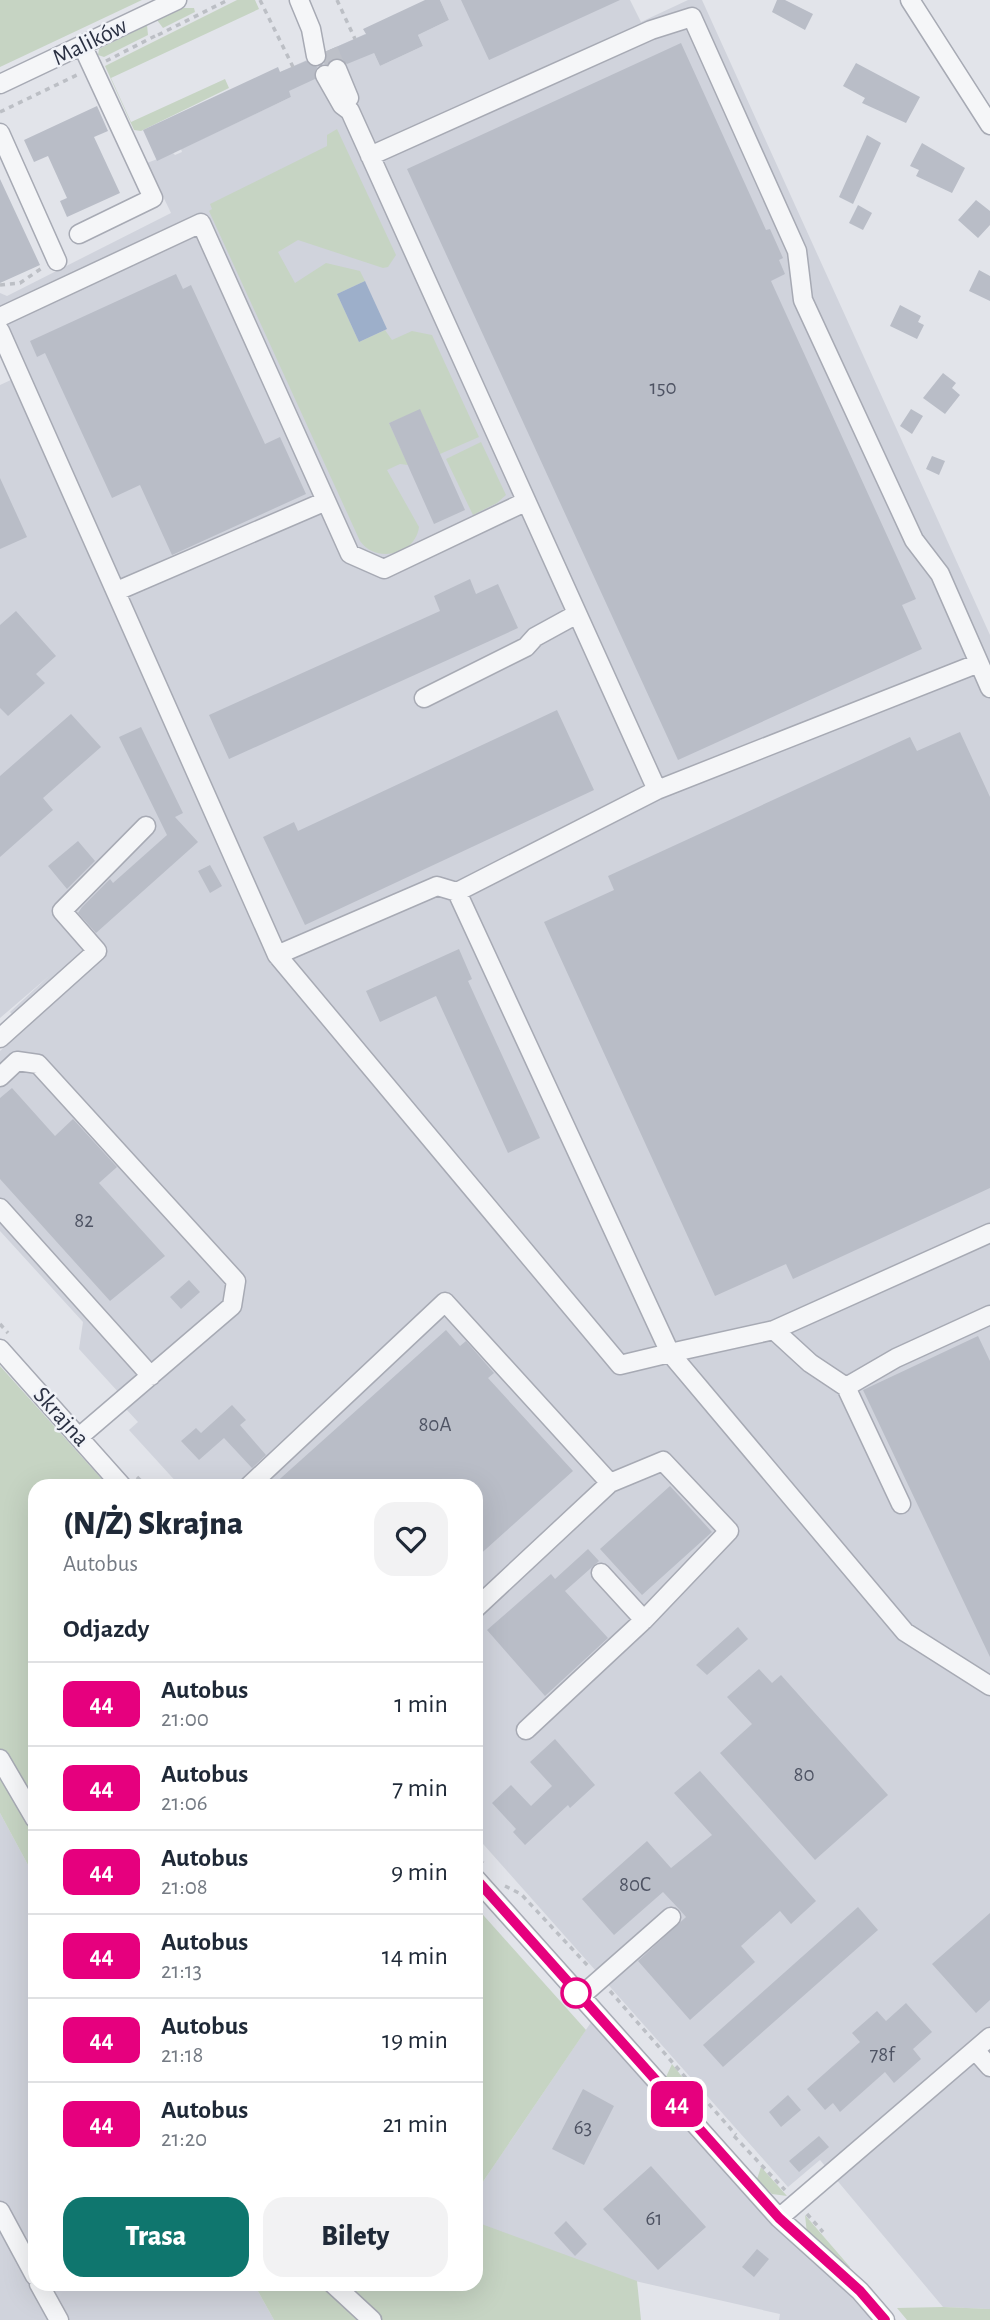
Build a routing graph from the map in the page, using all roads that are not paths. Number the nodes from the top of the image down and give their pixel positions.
1 (177, 0) edge
2 (299, 0) edge
3 (910, 0) edge
4 (82, 47) junction
5 (323, 53) tunnel mouth
6 (331, 72) tunnel mouth
7 (1, 83) edge
8 (990, 124) edge
9 (0, 133) edge
10 (370, 156) junction
11 (79, 234) dead end
12 (54, 262) road end
13 (0, 317) edge
14 (0, 331) edge
15 (326, 501) junction
16 (525, 502) junction
17 (117, 592) junction
18 (577, 614) junction
19 (979, 663) junction
20 (990, 688) edge
21 (424, 698) dead end
22 (657, 790) junction
23 (146, 826) dead end
24 (457, 892) junction
25 (277, 955) junction
26 (0, 1038) edge
27 (0, 1077) edge
28 (0, 1208) edge
29 (990, 1233) edge
30 (990, 1315) edge
31 (774, 1330) junction
32 (0, 1349) edge
33 (670, 1353) junction
34 (151, 1376) junction
35 (846, 1387) junction
36 (79, 1437) junction
37 (116, 1479) edge
38 (256, 1479) edge
39 (610, 1483) junction
40 (901, 1504) dead end
41 (601, 1573) dead end
42 (483, 1601) edge
43 (645, 1620) junction
44 (990, 1686) edge
45 (526, 1730) dead end
46 (0, 1759) edge
47 (28, 1807) edge
48 (483, 1887) edge
49 (671, 1917) dead end
50 (580, 1997) junction
51 (990, 2037) edge
52 (975, 2050) junction
53 (990, 2067) edge
54 (0, 2211) edge
55 (779, 2218) junction
56 (28, 2263) edge
57 (43, 2291) edge
58 (341, 2291) edge
59 (59, 2320) edge
60 (372, 2320) edge
61 (885, 2320) edge

1 - 4 street, Malików
2 - 5 street
3 - 8 street
4 - 7 street, Malików
4 - 11 street
6 - 10 street
9 - 12 street
10 - 16 street
10 - 19 street
13 - 15 street
14 - 17 street
15 - 16 street
15 - 17 street
16 - 18 street
17 - 25 street
18 - 21 street
18 - 22 street
19 - 20 street
19 - 22 street
22 - 24 street
23 - 26 street
24 - 25 street
24 - 33 street
25 - 33 street
27 - 34 street
28 - 34 street
29 - 31 street
30 - 35 street
31 - 33 street
31 - 35 street
32 - 36 street, Skrajna
33 - 44 street
34 - 36 street
35 - 40 street
36 - 37 street, Skrajna
38 - 39 street
39 - 42 street
39 - 43 street
41 - 43 street
43 - 45 street
46 - 47 street
48 - 50 street
49 - 50 street
50 - 55 street
51 - 52 street
52 - 53 street
52 - 55 street
54 - 56 street
55 - 61 street
57 - 59 street
58 - 60 street

